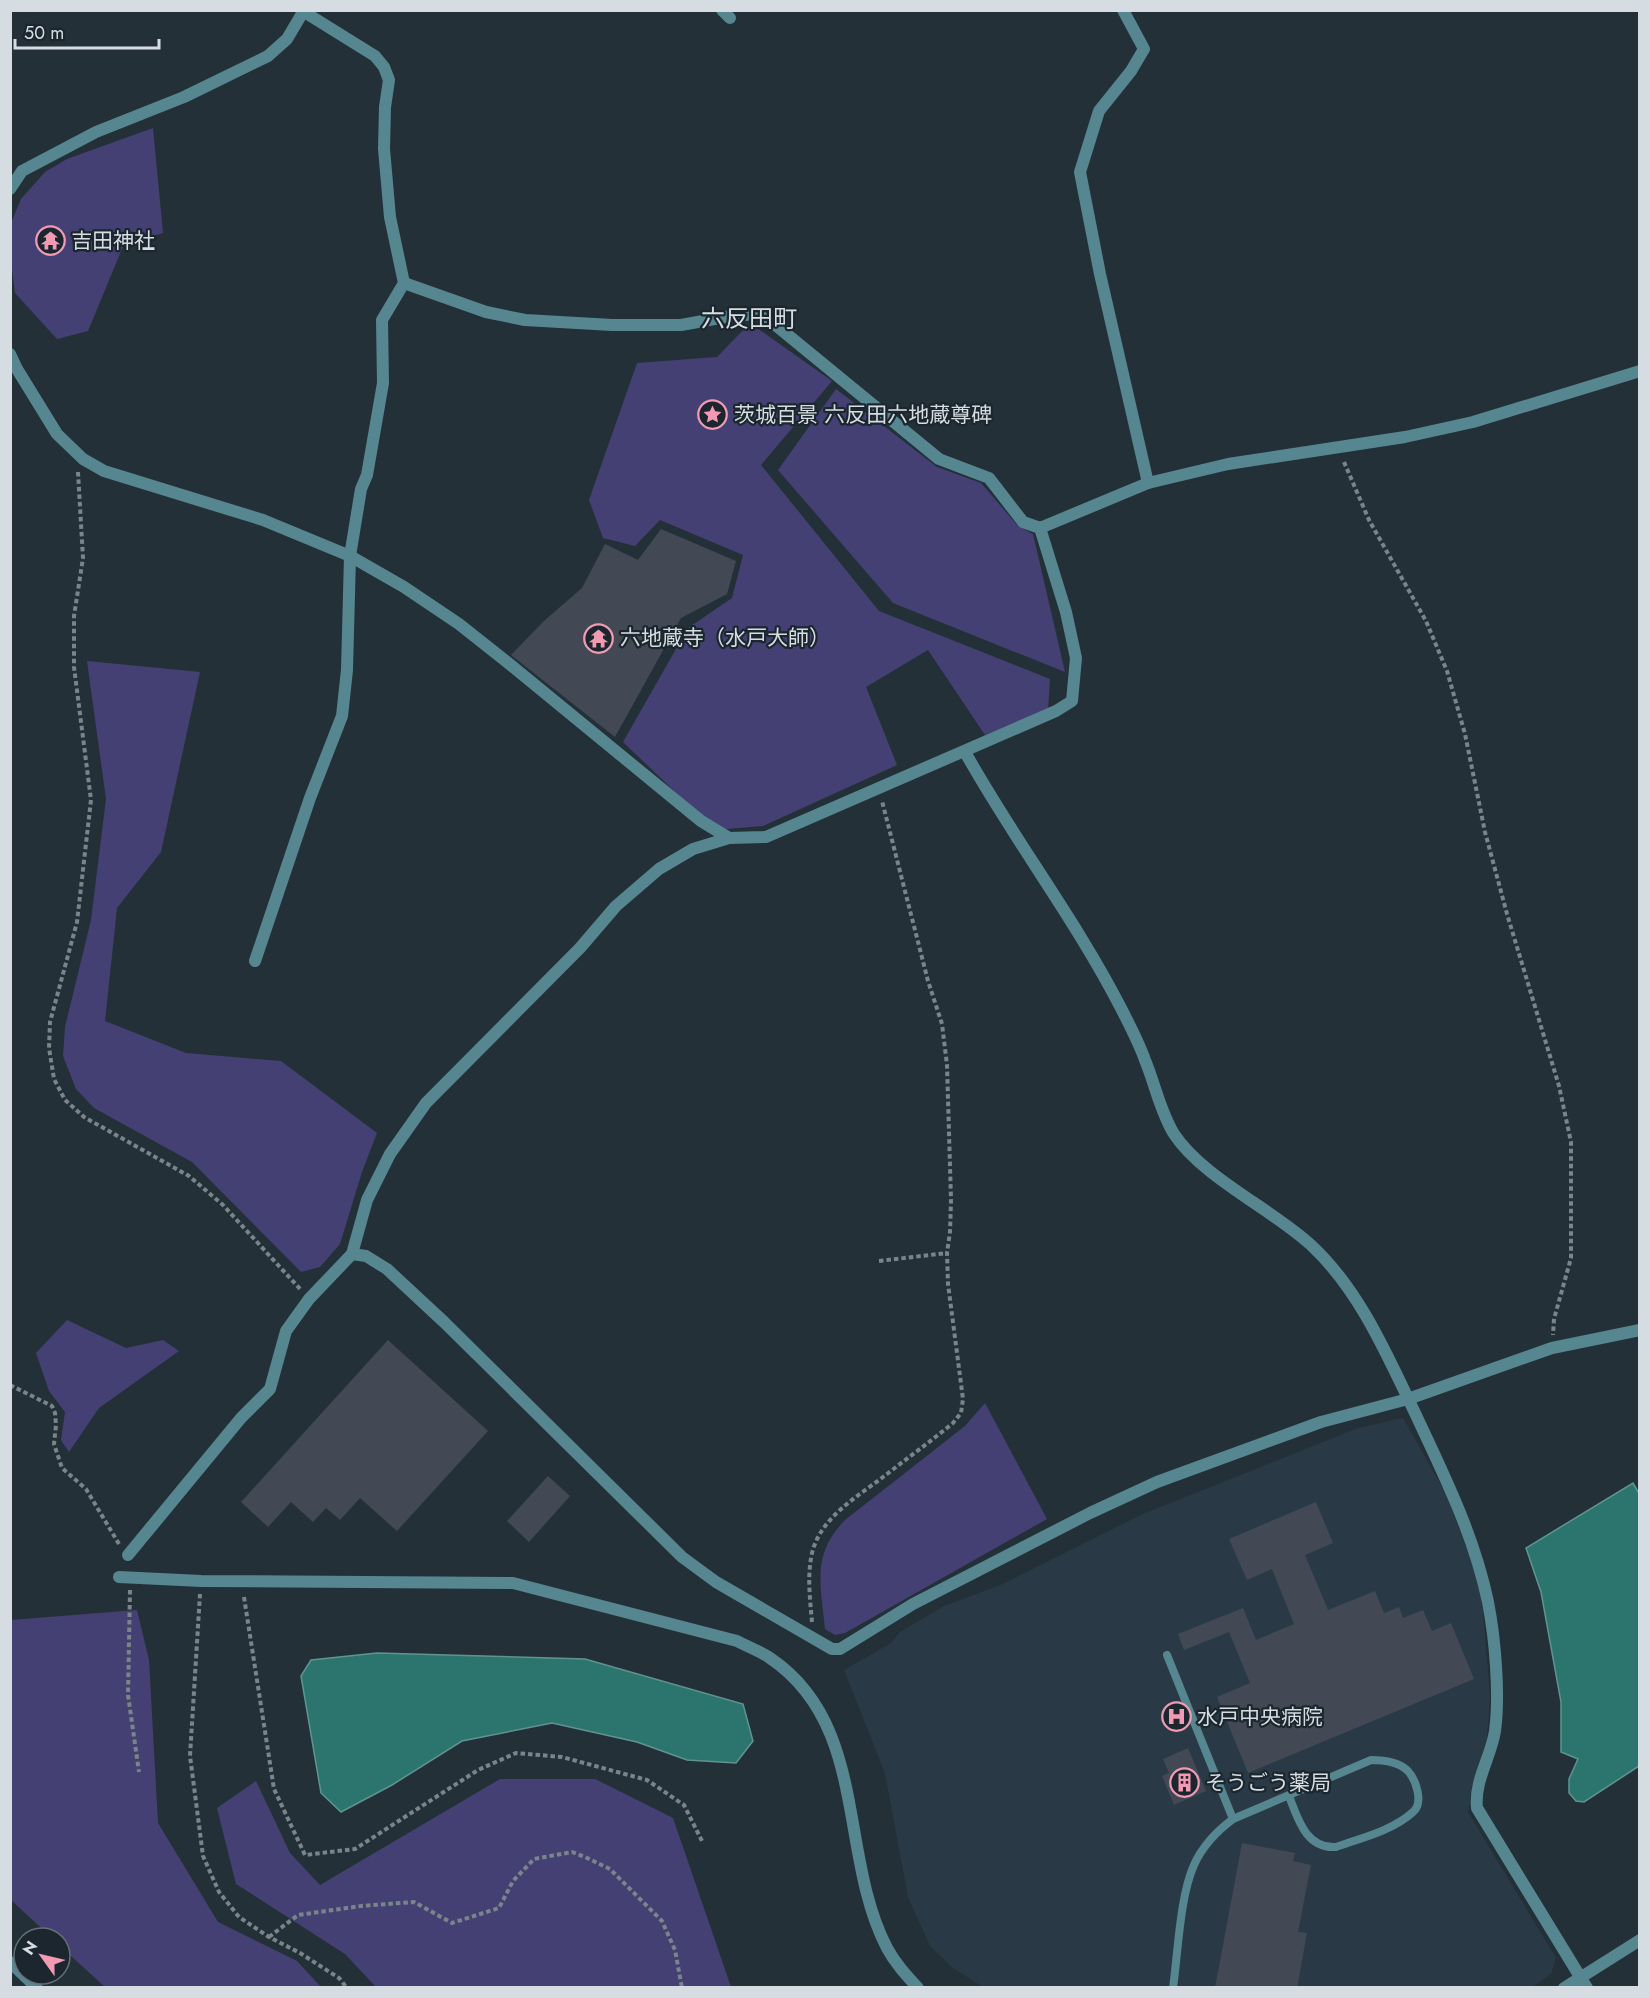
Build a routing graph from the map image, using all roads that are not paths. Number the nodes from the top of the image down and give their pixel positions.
1 (1123, 10) edge
2 (302, 11) edge
3 (10, 189) edge
4 (404, 283) junction
5 (10, 354) edge
6 (1640, 371) edge
7 (1148, 483) junction
8 (1040, 528) junction
9 (350, 556) junction
10 (965, 752) junction
11 (729, 838) junction
12 (255, 961) dead end
13 (352, 1254) junction
14 (1640, 1330) edge
15 (1408, 1399) junction
16 (128, 1555) road end
17 (124, 1578) road end
18 (1167, 1655) dead end
19 (1289, 1796) junction
20 (1233, 1819) junction
21 (1640, 1940) edge
22 (10, 1962) edge
23 (1583, 1983) edge
24 (37, 1988) edge
25 (918, 1988) edge
26 (1173, 1988) edge
27 (1564, 1988) edge

1 - 7 street
2 - 3 street
2 - 4 street
4 - 8 street
4 - 9 street
5 - 9 street
6 - 7 street
7 - 8 street
8 - 10 street
9 - 11 street
9 - 12 street
10 - 11 street
10 - 15 street
11 - 13 street
13 - 15 street
13 - 16 street
14 - 15 street
15 - 23 street
17 - 25 street
18 - 20 lane
19 - 19 lane
19 - 20 lane
20 - 26 lane
21 - 23 street
22 - 24 street
23 - 27 street

